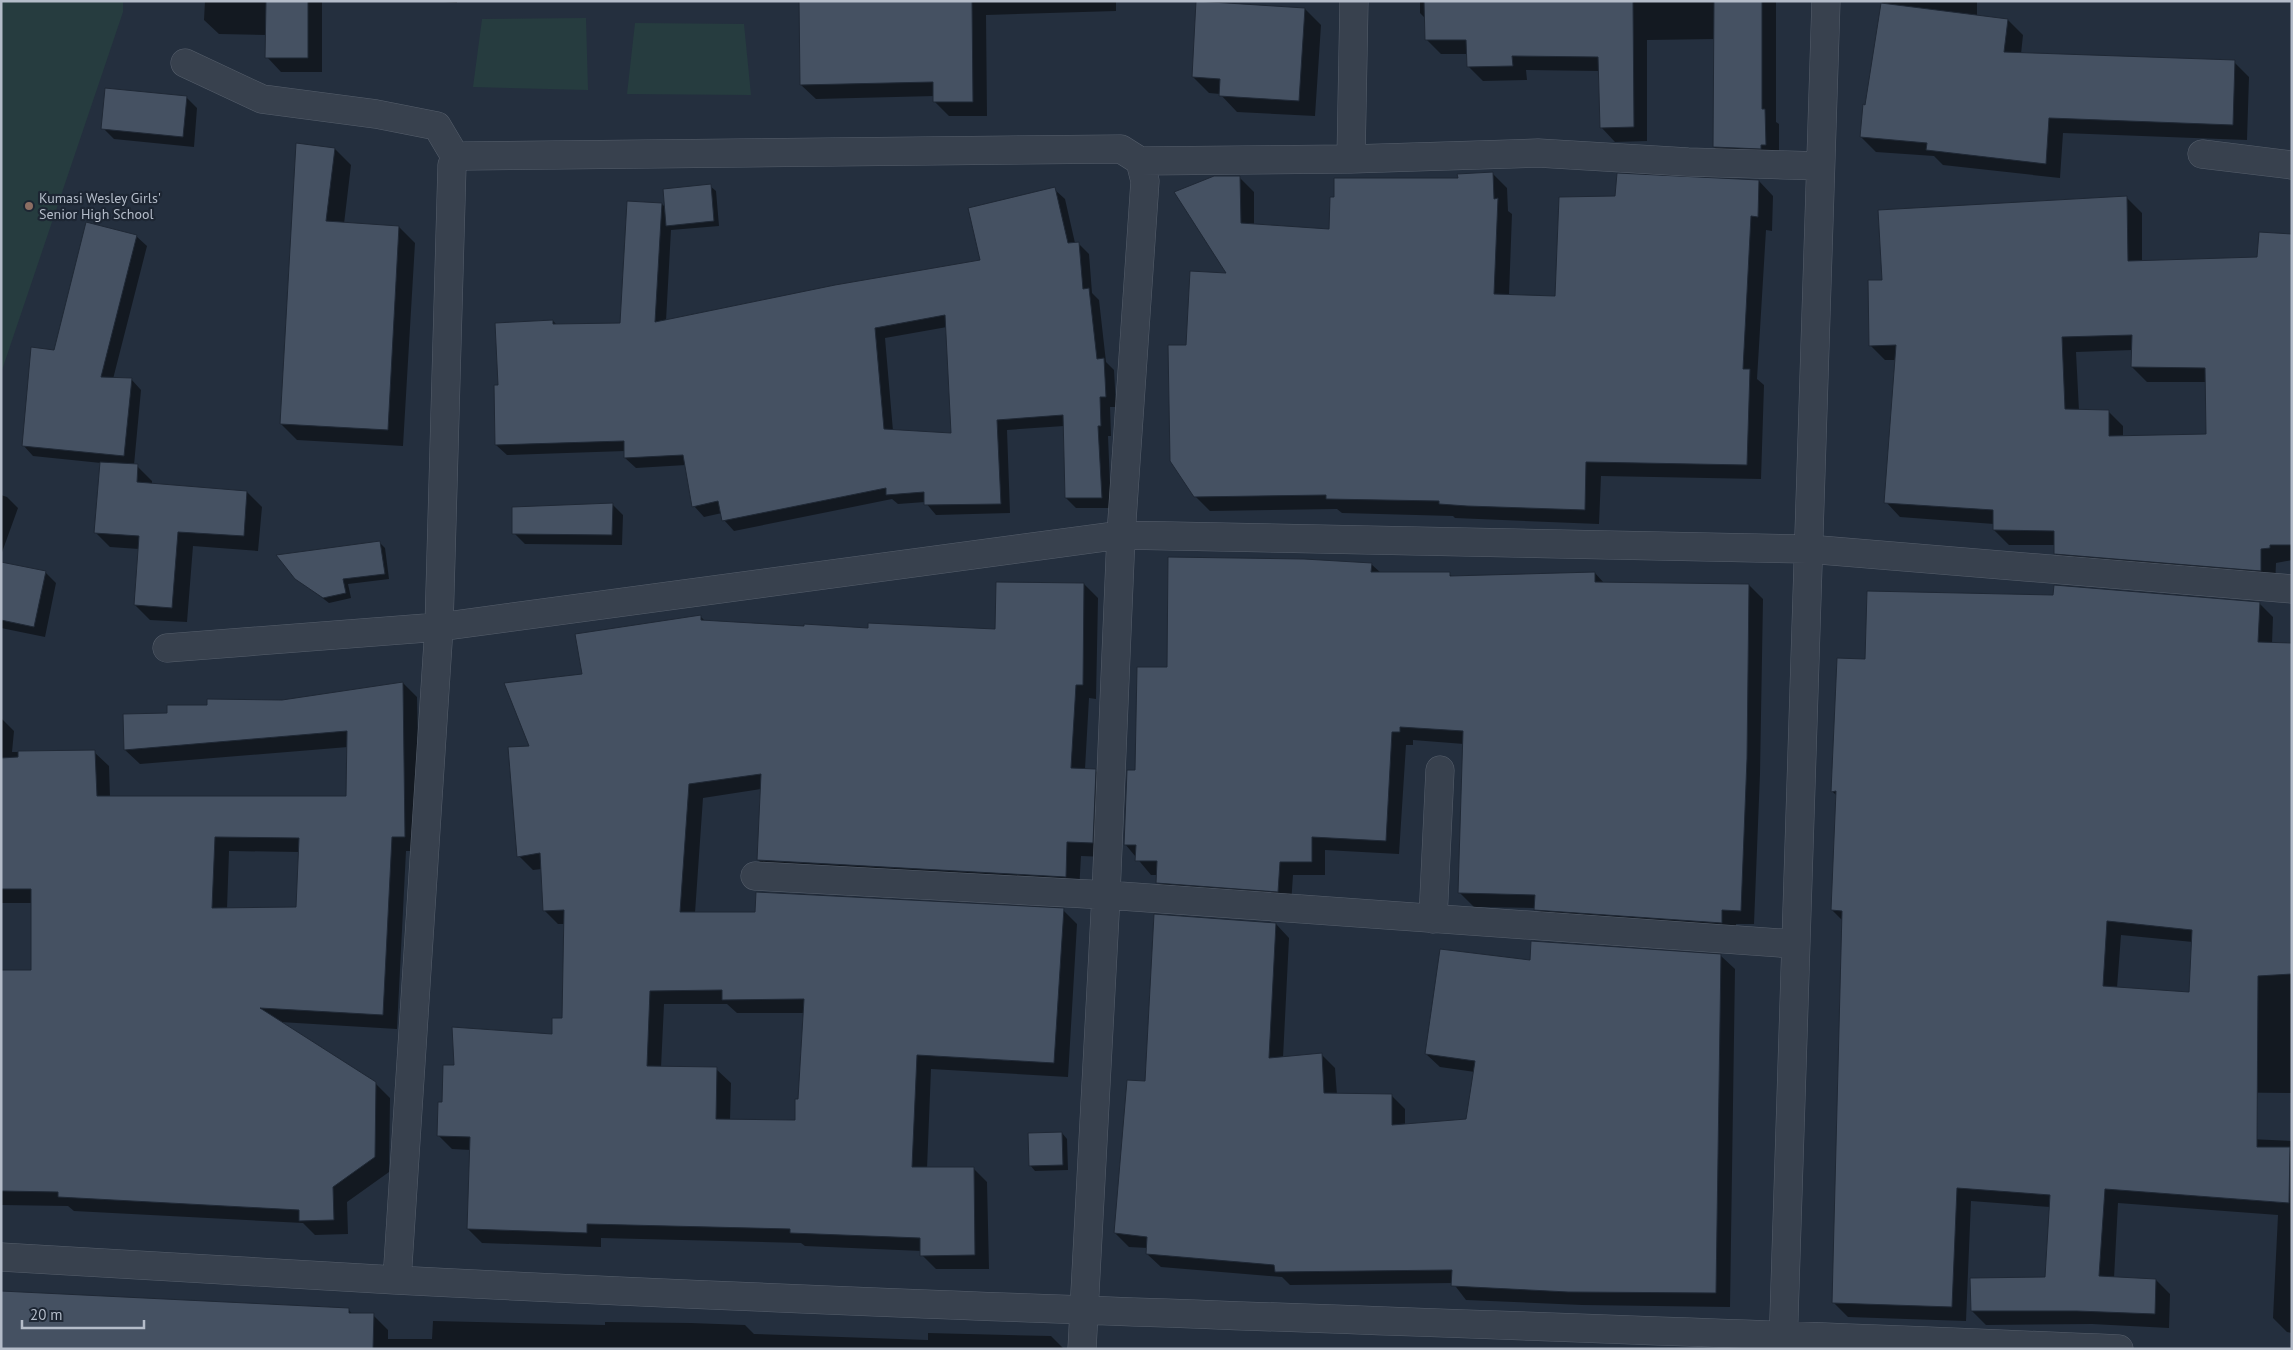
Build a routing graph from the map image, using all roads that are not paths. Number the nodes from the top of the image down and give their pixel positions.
1 (1354, 1) edge
2 (1826, 1) edge
3 (185, 63) dead end
4 (2202, 154) dead end
5 (456, 158) junction
6 (1351, 159) junction
7 (1140, 161) junction
8 (2292, 165) edge
9 (1820, 166) junction
10 (1121, 534) junction
11 (1808, 549) junction
12 (2292, 589) edge
13 (438, 627) junction
14 (167, 648) dead end
15 (1440, 770) dead end
16 (755, 876) dead end
17 (1106, 895) junction
18 (1433, 919) junction
19 (1794, 944) junction
20 (1, 1257) edge
21 (397, 1280) junction
22 (1083, 1310) junction
23 (1783, 1341) edge
24 (1958, 1345) edge
25 (1082, 1349) edge
26 (2119, 1349) edge

1 - 6 street
2 - 9 street
3 - 5 street
4 - 8 street
5 - 7 street
5 - 13 street
6 - 7 street
6 - 9 street
7 - 10 street
9 - 11 street
10 - 11 street
10 - 13 street
10 - 17 street
11 - 12 street
11 - 19 street
13 - 14 street
13 - 21 street
15 - 18 street
16 - 17 street
17 - 18 street
17 - 22 street
18 - 19 street
19 - 23 street
20 - 21 street
21 - 22 street
22 - 23 street
22 - 25 street
23 - 24 street
24 - 26 street

